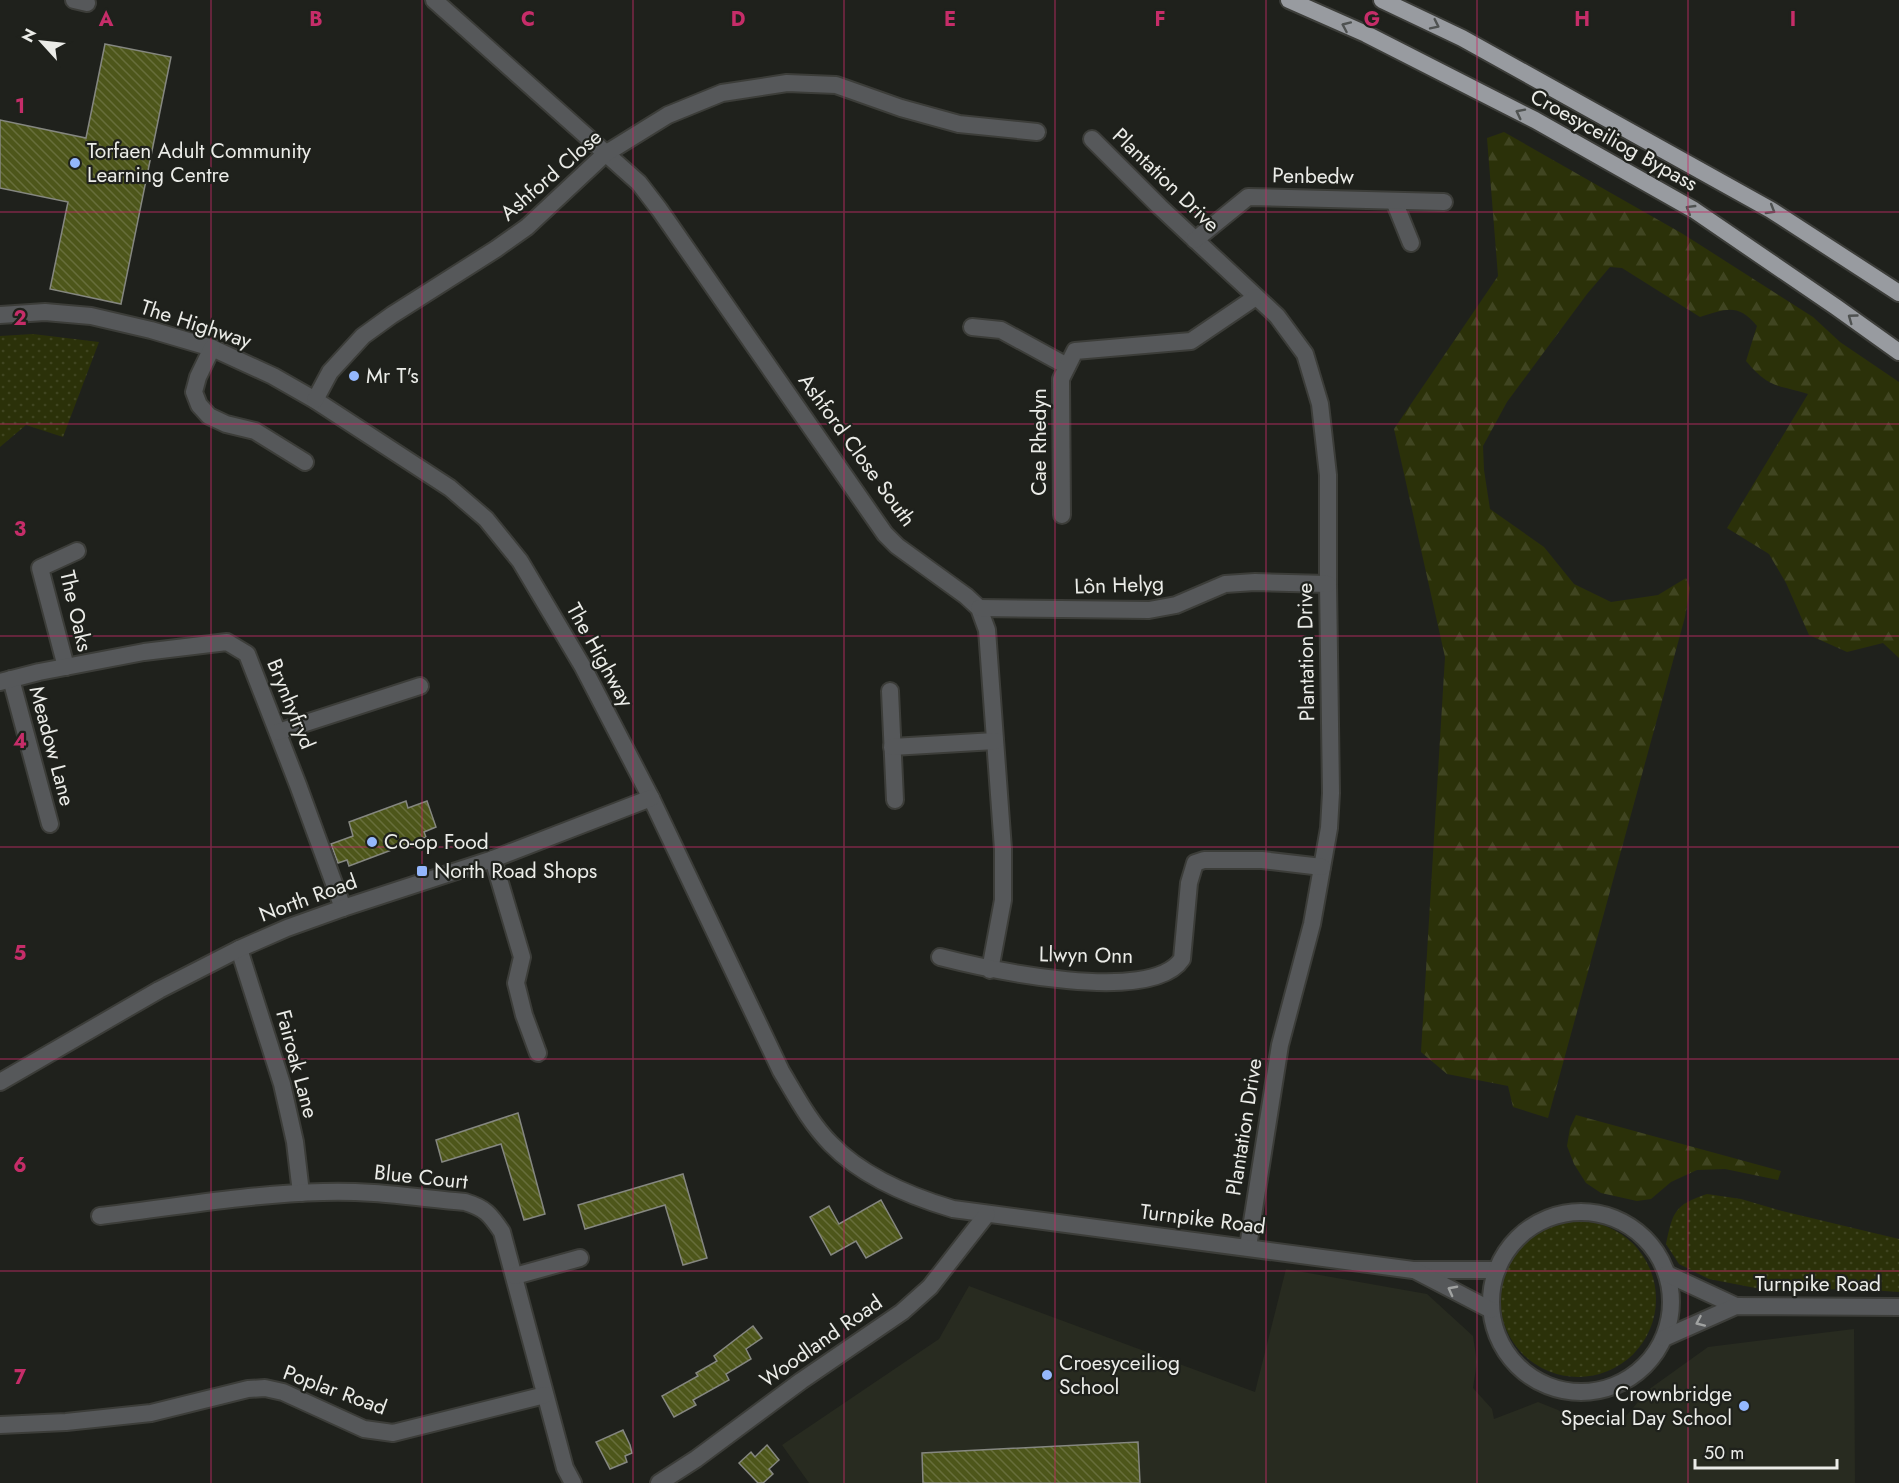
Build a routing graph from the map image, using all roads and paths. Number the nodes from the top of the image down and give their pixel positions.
1 (434, 0) edge
2 (1289, 0) edge
3 (1382, 0) edge
4 (1038, 132) dead end
5 (1092, 139) dead end
6 (605, 154) junction
7 (1394, 201) junction
8 (1444, 202) dead end
9 (1195, 240) junction
10 (1411, 243) dead end
11 (1899, 293) edge
12 (1256, 297) junction
13 (0, 315) edge
14 (972, 327) dead end
15 (212, 348) junction
16 (1899, 352) edge
17 (1067, 366) junction
18 (315, 400) junction
19 (305, 462) dead end
20 (1062, 515) dead end
21 (77, 551) dead end
22 (1328, 584) junction
23 (979, 608) junction
24 (66, 667) junction
25 (5, 681) edge
26 (420, 686) dead end
27 (890, 691) dead end
28 (278, 732) junction
29 (995, 741) junction
30 (892, 747) junction
31 (651, 798) junction
32 (895, 800) dead end
33 (50, 824) dead end
34 (494, 859) junction
35 (1322, 867) junction
36 (342, 908) junction
37 (239, 949) junction
38 (940, 957) dead end
39 (990, 970) junction
40 (538, 1053) dead end
41 (0, 1082) edge
42 (301, 1193) junction
43 (987, 1214) junction
44 (100, 1216) dead end
45 (1248, 1246) junction
46 (580, 1258) dead end
47 (1413, 1269) junction
48 (1497, 1270) junction
49 (1667, 1274) junction
50 (515, 1276) junction
51 (1736, 1306) junction
52 (1899, 1307) edge
53 (1491, 1310) junction
54 (1664, 1338) junction
55 (545, 1395) junction
56 (0, 1425) edge
57 (573, 1483) edge
58 (659, 1483) edge

1 - 6 street, Ashford Close South
16 -> 2 highway, Croesyceiliog Bypass
3 -> 11 highway, Croesyceiliog Bypass
4 - 6 street, Ashford Close
5 - 9 street, Plantation Drive
6 - 18 street, Ashford Close
6 - 23 street, Ashford Close South
7 - 8 street, Penbedw
7 - 9 street, Penbedw
7 - 10 street
9 - 12 street, Plantation Drive
12 - 17 street, Cae Rhedyn
12 - 22 street, Plantation Drive
13 - 15 street, The Highway
14 - 17 street
15 - 18 street, The Highway
15 - 19 street
17 - 20 street, Cae Rhedyn
18 - 31 street, The Highway
21 - 24 street, The Oaks
22 - 23 street, Lôn Helyg
22 - 35 street, Plantation Drive
23 - 29 street
24 - 25 street, Brynhyfryd
24 - 28 street, Brynhyfryd
25 - 33 street, Meadow Lane
26 - 28 street
27 - 30 street
28 - 36 street, Brynhyfryd
29 - 30 street
29 - 39 street
30 - 32 street
31 - 34 street, North Road
31 - 43 street, The Highway
34 - 36 street, North Road
34 - 40 street
35 - 39 street, Llwyn Onn
35 - 45 street, Plantation Drive
36 - 37 street, North Road
37 - 41 street, North Road
37 - 42 street, Fairoak Lane
38 - 39 street, Llwyn Onn
42 - 44 street, Blue Court
42 - 50 street, Blue Court
43 - 45 street, Turnpike Road
43 - 58 street, Woodland Road
45 - 47 street, Turnpike Road
46 - 50 street
47 - 48 street, Turnpike Road
53 -> 47 street, Turnpike Road
48 - 49 street
48 - 53 street
49 - 51 street, Turnpike Road
49 - 54 street
50 - 55 street, Blue Court
51 - 52 street, Turnpike Road
51 -> 54 street, Turnpike Road
53 - 54 street
55 - 56 street, Poplar Road
55 - 57 street, Blue Court

